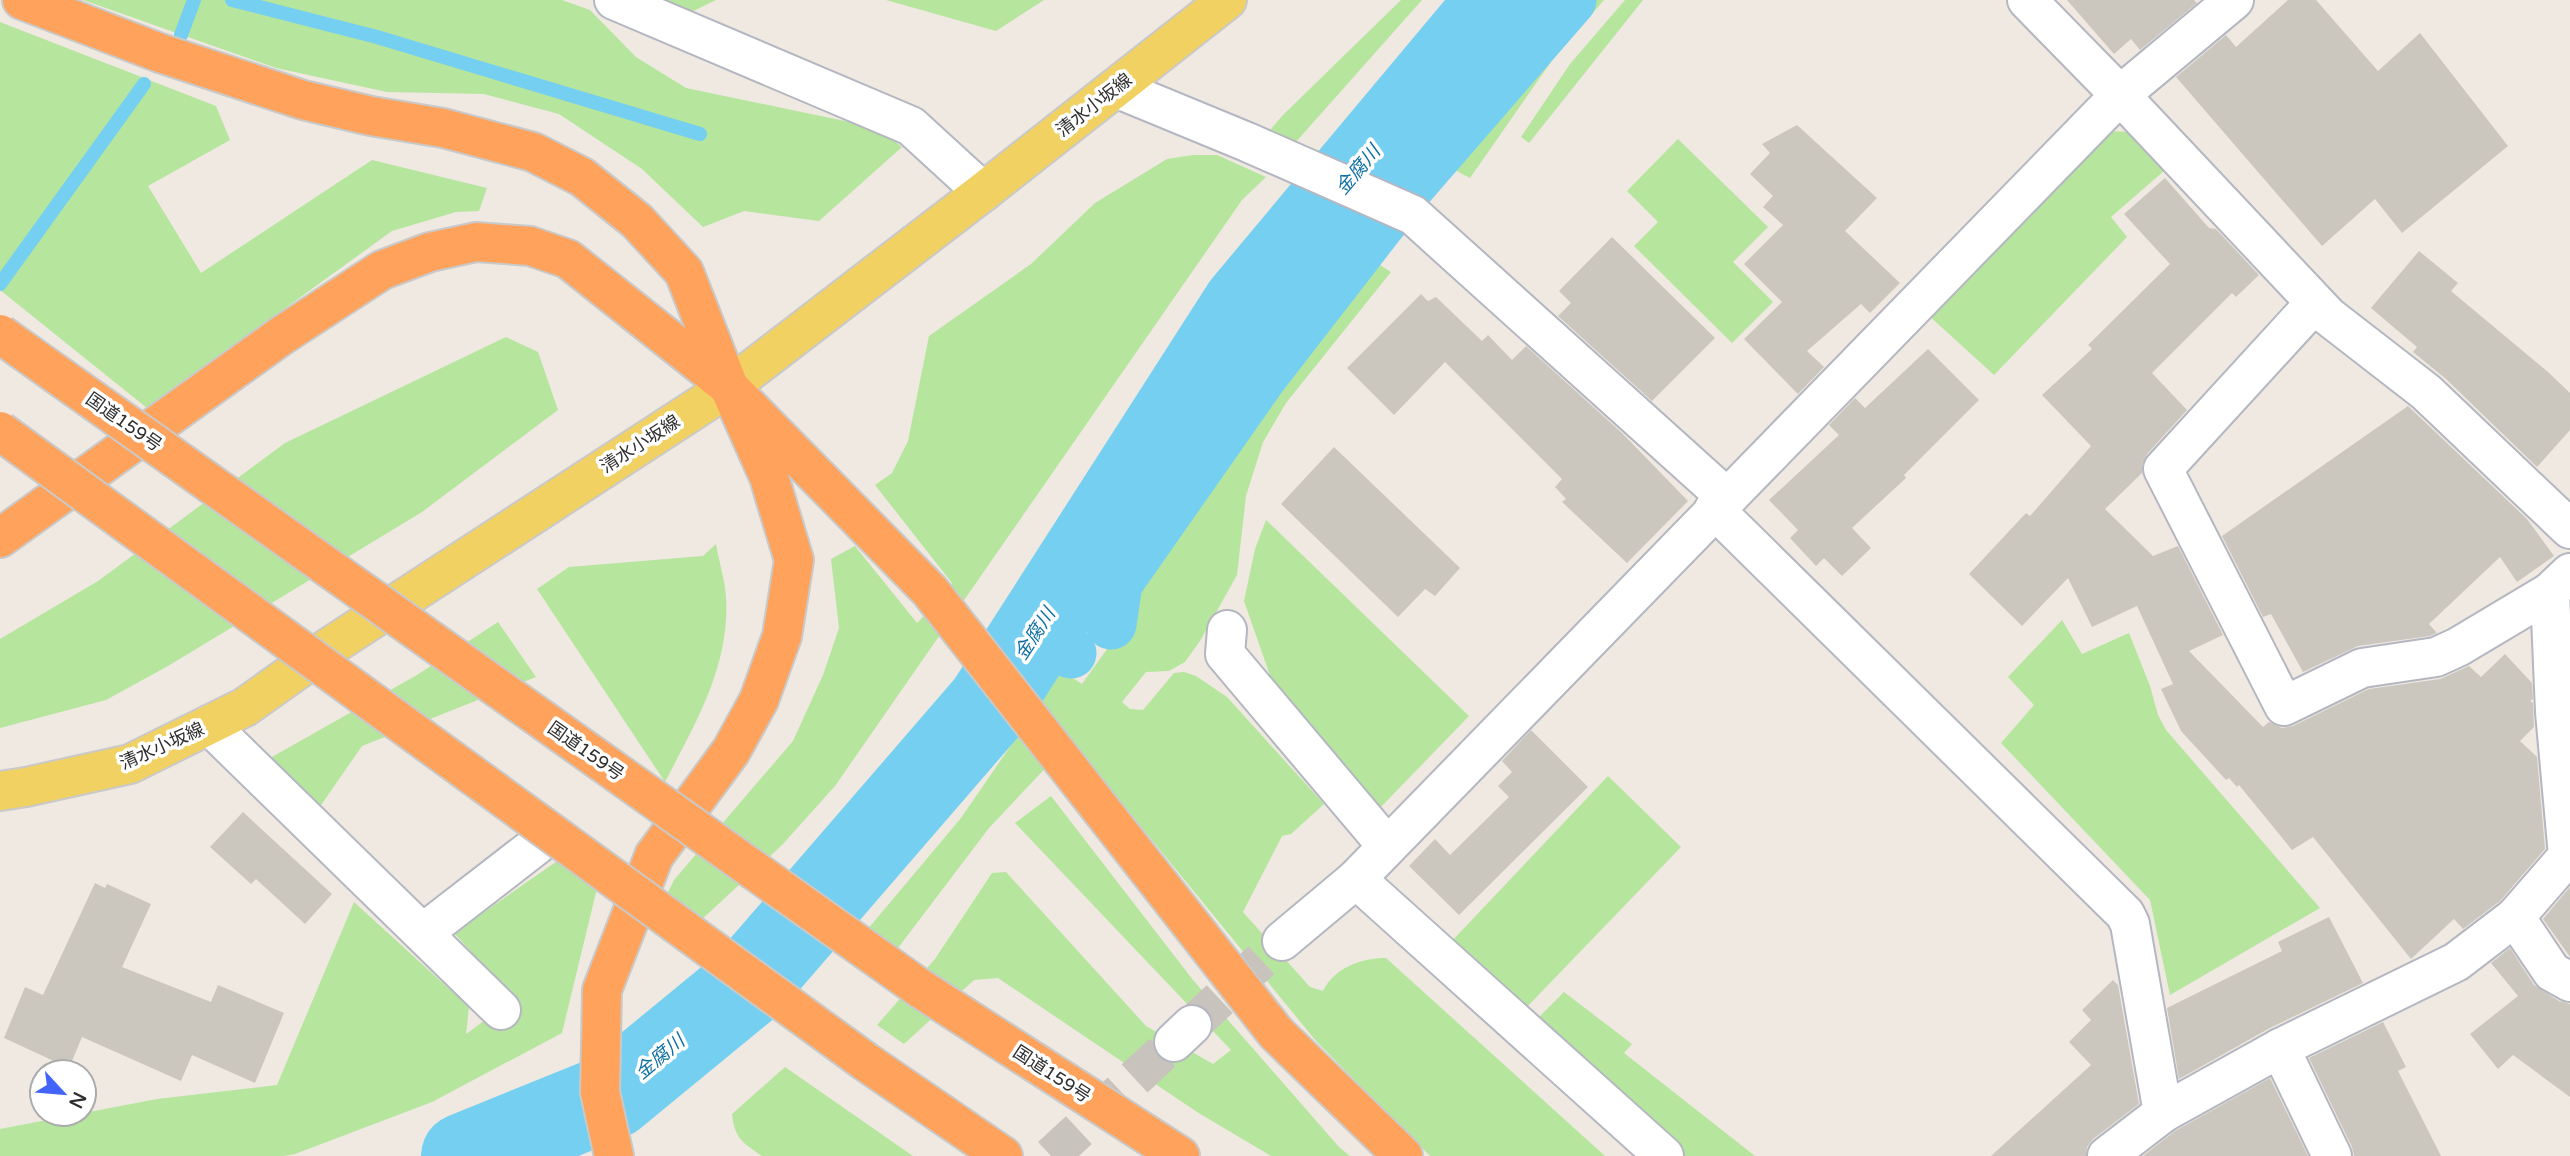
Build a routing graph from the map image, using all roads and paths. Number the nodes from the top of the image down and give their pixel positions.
1 (22, 0) edge
2 (614, 0) edge
3 (1227, 0) edge
4 (2027, 0) edge
5 (2234, 0) edge
6 (1116, 88) junction
7 (2120, 94) junction
8 (983, 191) junction
9 (2315, 303) junction
10 (0, 334) edge
11 (729, 387) junction
12 (0, 431) edge
13 (1720, 503) junction
14 (2570, 529) edge
15 (0, 538) edge
16 (2560, 582) edge
17 (1227, 630) dead end
18 (209, 725) junction
19 (0, 791) edge
20 (538, 844) dead end
21 (1387, 846) junction
22 (1356, 879) junction
23 (2515, 917) junction
24 (422, 933) junction
25 (1282, 941) tunnel mouth
26 (2570, 982) edge
27 (501, 1010) dead end
28 (2280, 1048) junction
29 (2163, 1113) junction
30 (2113, 1152) edge
31 (614, 1156) edge
32 (1003, 1156) edge
33 (1180, 1156) edge
34 (1403, 1156) edge
35 (1664, 1156) edge
36 (2332, 1156) edge

1 - 11 highway
2 - 8 street
3 - 6 main road, 清水小坂線
4 - 7 street
5 - 7 street
6 - 8 main road, 清水小坂線
6 - 13 street
7 - 9 street
7 - 13 street
8 - 11 main road, 清水小坂線
9 - 14 street
9 - 16 street
10 - 33 highway, 国道159号, bridge
11 - 15 highway
11 - 18 main road, 清水小坂線
11 - 31 highway
11 - 34 highway
12 - 32 highway, bridge
13 - 21 street
13 - 29 street
16 - 23 street
17 - 21 street
18 - 19 main road, 清水小坂線
18 - 24 street
20 - 24 street
21 - 22 street
22 - 25 street
22 - 35 street
23 - 26 street
23 - 28 street
24 - 27 street
28 - 29 street
28 - 36 street
29 - 30 street

